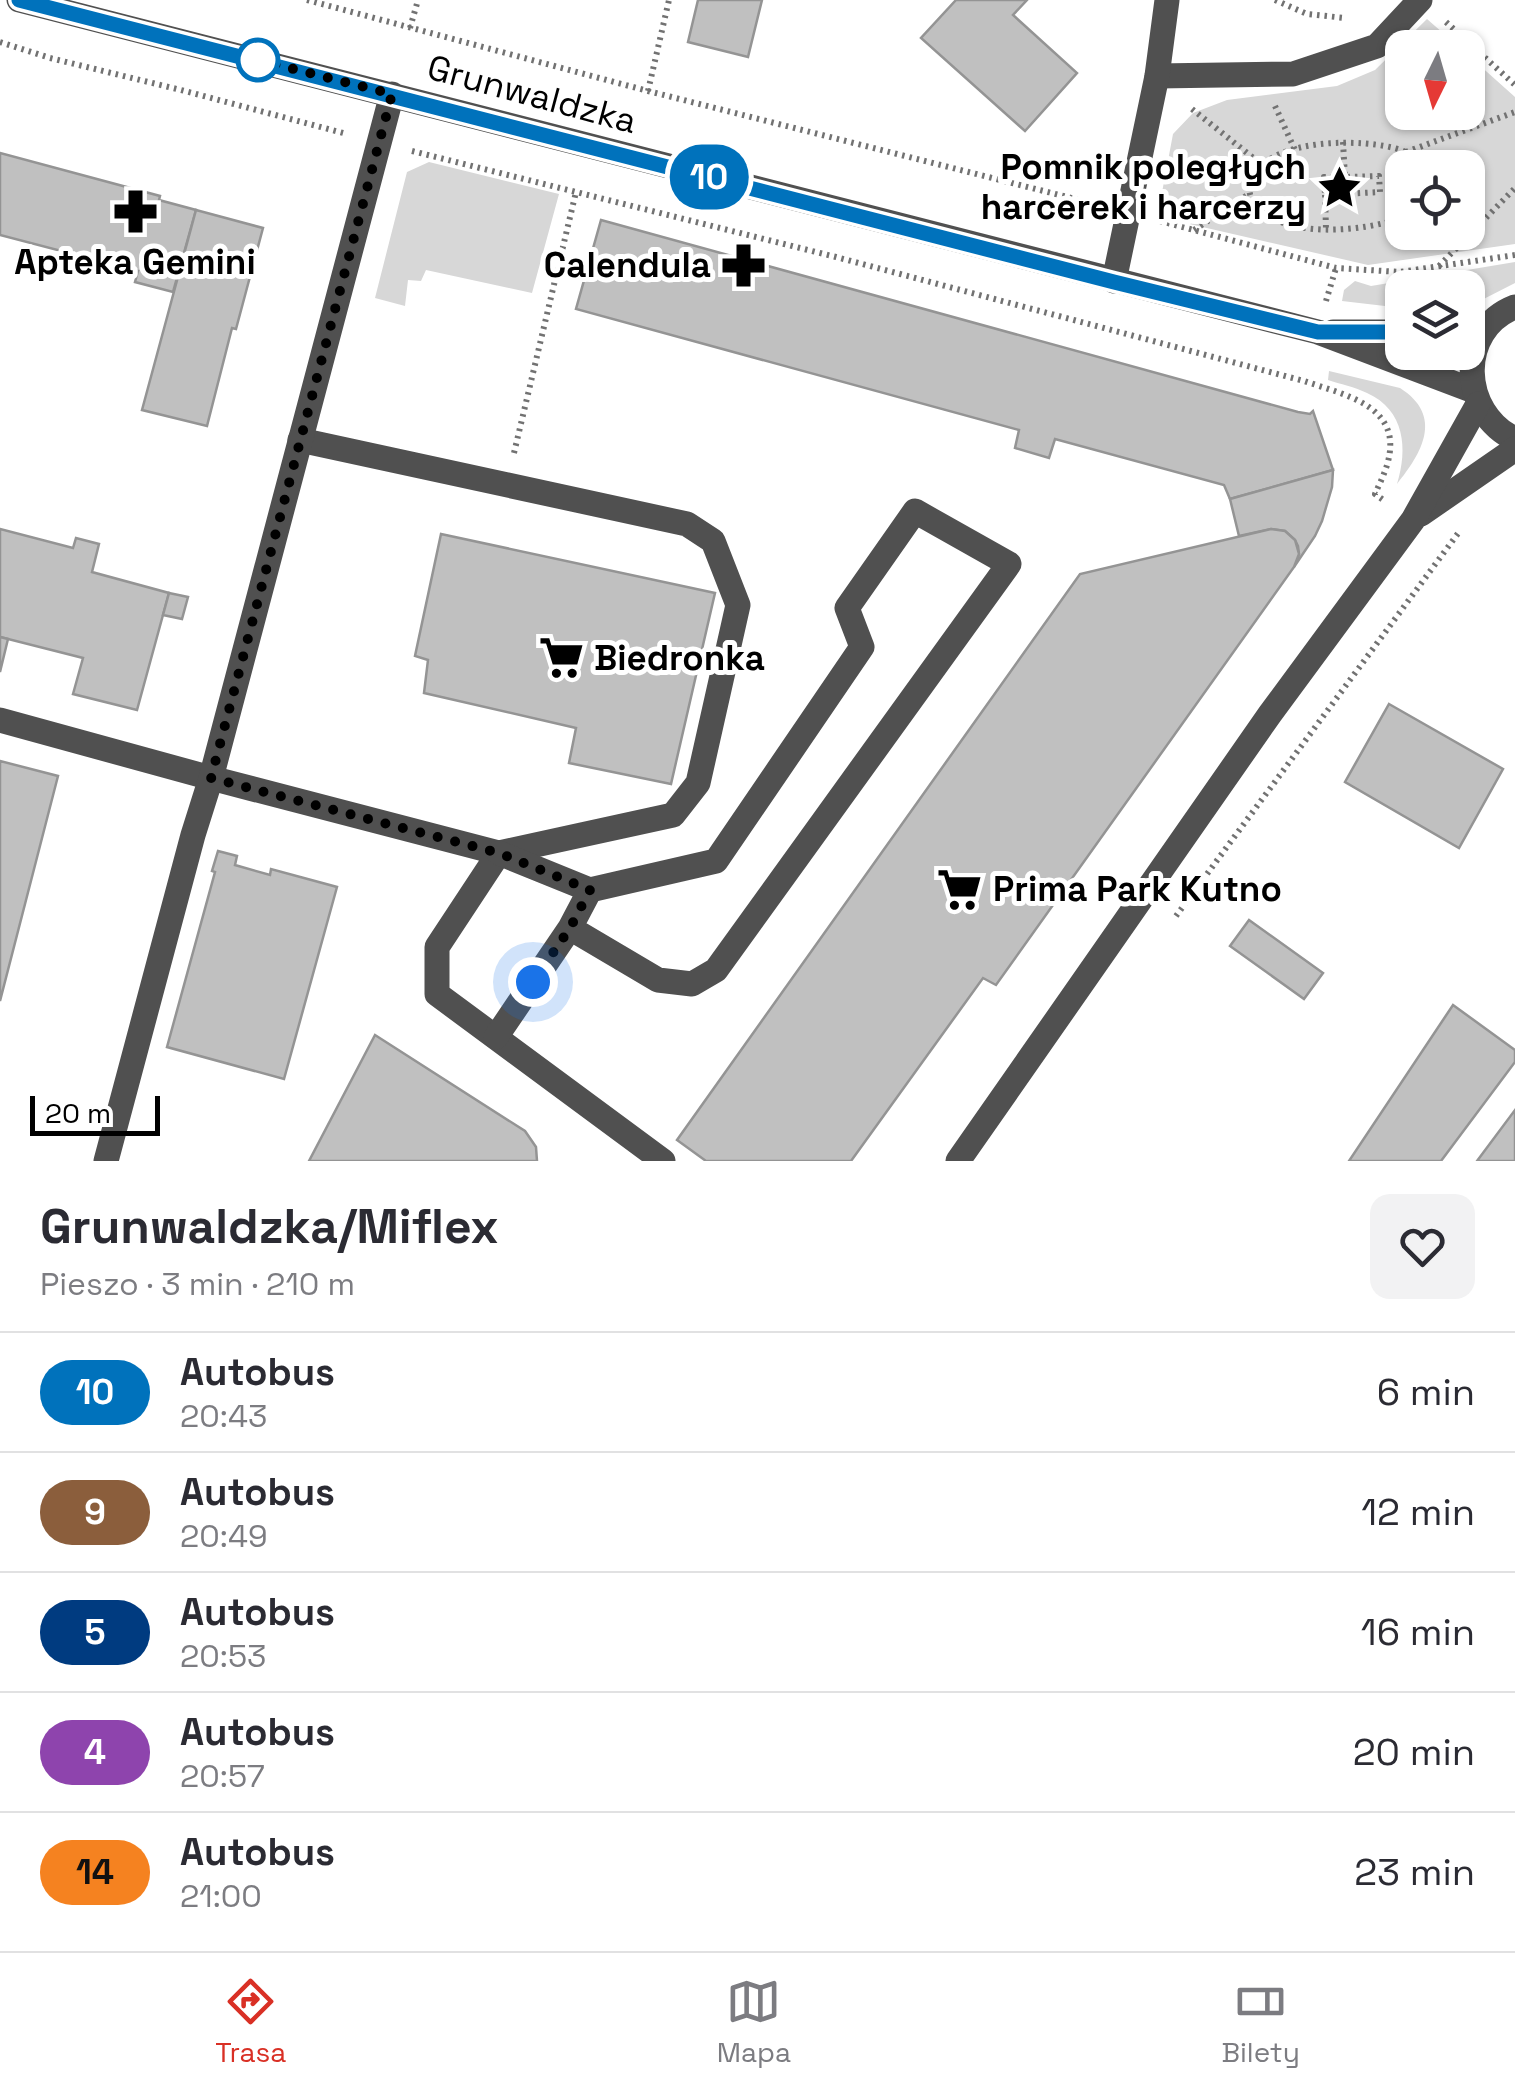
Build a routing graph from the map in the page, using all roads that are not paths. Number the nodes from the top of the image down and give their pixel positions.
1 (19, 0) edge
2 (1167, 0) edge
3 (1430, 8) edge
4 (1154, 88) junction
5 (392, 94) junction
6 (1114, 282) junction
7 (1515, 307) edge
8 (1485, 325) edge
9 (1318, 332) junction
10 (1385, 332) edge
11 (1472, 370) edge
12 (1476, 398) junction
13 (1515, 439) edge
14 (300, 440) junction
15 (1515, 449) edge
16 (1413, 520) junction
17 (0, 720) edge
18 (211, 778) junction
19 (499, 853) junction
20 (590, 890) junction
21 (570, 928) junction
22 (496, 1037) junction
23 (106, 1161) edge
24 (663, 1161) edge
25 (958, 1161) edge

1 - 5 street, Grunwaldzka
2 - 4 street
3 - 4 street
4 - 6 street
5 - 6 street, Grunwaldzka
5 - 14 street
6 - 9 street, Grunwaldzka
7 - 8 street
9 - 10 street, Grunwaldzka
9 - 12 street, Grunwaldzka
11 - 12 street
12 - 13 street
12 - 16 street
14 - 18 street
14 - 19 street
15 - 16 street
16 - 25 street
17 - 18 street
18 - 19 street
18 - 23 street
19 - 20 street
19 - 22 street
20 - 21 street
20 - 21 street
21 - 22 street
22 - 24 street

